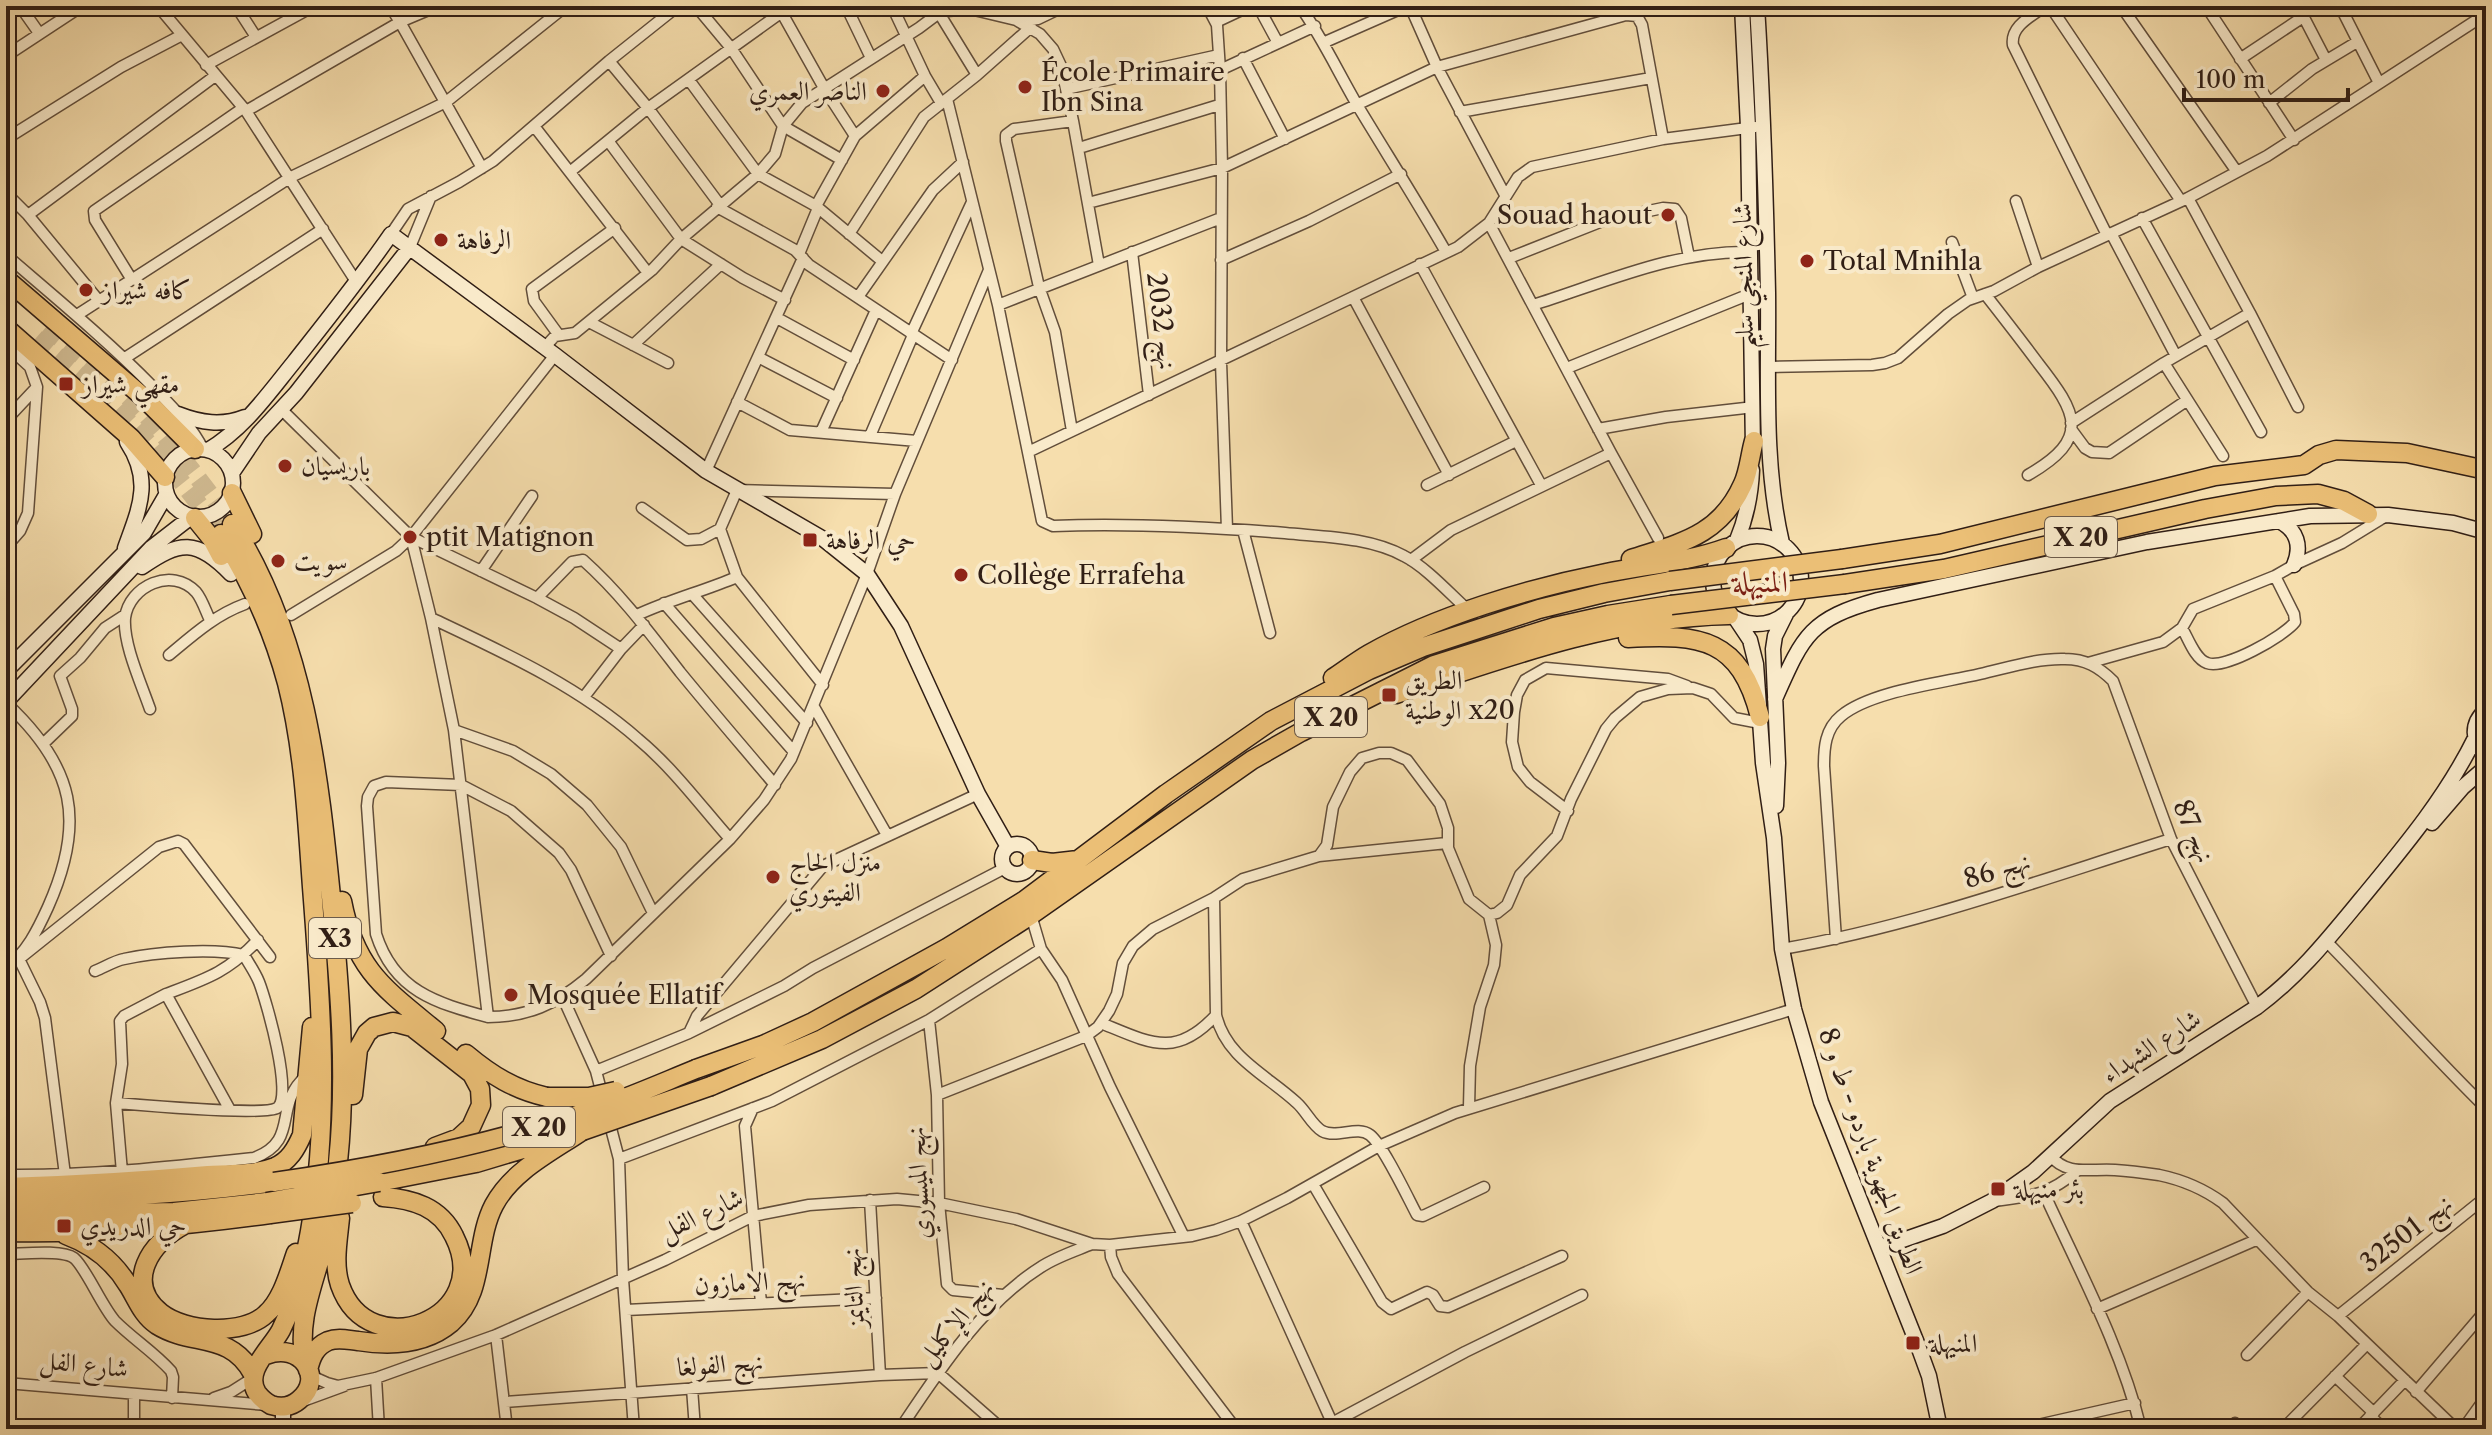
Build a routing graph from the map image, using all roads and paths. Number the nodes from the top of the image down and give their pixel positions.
1 (20, 6) edge
2 (82, 6) edge
3 (158, 6) edge
4 (236, 6) edge
5 (314, 6) edge
6 (390, 6) edge
7 (438, 6) edge
8 (566, 6) edge
9 (678, 6) edge
10 (696, 6) edge
11 (846, 6) edge
12 (892, 6) edge
13 (1065, 6) edge
14 (1207, 6) edge
15 (1250, 6) edge
16 (1258, 6) edge
17 (1300, 6) edge
18 (1409, 6) edge
19 (1742, 6) edge
20 (1757, 6) edge
21 (2048, 6) edge
22 (2121, 6) edge
23 (2206, 6) edge
24 (2340, 6) edge
25 (970, 8) edge
26 (780, 9) edge
27 (2300, 11) edge
28 (939, 13) junction
29 (2486, 14) edge
30 (1019, 21) junction
31 (400, 22) junction
32 (1216, 22) junction
33 (1315, 26) junction
34 (1031, 27) junction
35 (39, 33) junction
36 (182, 35) junction
37 (905, 36) junction
38 (256, 37) junction
39 (1325, 42) junction
40 (2357, 42) junction
41 (1278, 43) junction
42 (731, 48) junction
43 (1219, 55) junction
44 (6, 56) edge
45 (871, 58) junction
46 (1243, 58) junction
47 (2240, 59) junction
48 (2326, 60) junction
49 (609, 61) junction
50 (206, 65) junction
51 (1437, 67) junction
52 (1220, 70) junction
53 (977, 75) junction
54 (215, 76) junction
55 (925, 76) junction
56 (1651, 78) junction
57 (689, 80) junction
58 (2379, 83) junction
59 (824, 88) junction
60 (1066, 89) junction
61 (944, 101) junction
62 (446, 102) junction
63 (2269, 103) junction
64 (1219, 105) junction
65 (1358, 106) junction
66 (648, 108) junction
67 (244, 110) junction
68 (1460, 112) junction
69 (1073, 121) junction
70 (534, 126) junction
71 (783, 126) junction
72 (1756, 127) junction
73 (855, 136) junction
74 (6, 139) edge
75 (1285, 139) junction
76 (1663, 139) junction
77 (2294, 140) junction
78 (609, 142) junction
79 (1079, 148) junction
80 (842, 160) junction
81 (963, 162) junction
82 (482, 168) junction
83 (1222, 168) junction
84 (571, 171) junction
85 (2237, 172) junction
86 (758, 174) junction
87 (1401, 174) junction
88 (291, 177) junction
89 (6, 193) edge
90 (1505, 195) junction
91 (431, 196) junction
92 (2185, 200) junction
93 (2016, 201) dead end
94 (972, 202) junction
95 (1088, 203) junction
96 (718, 206) junction
97 (817, 207) junction
98 (28, 215) junction
99 (1221, 218) junction
100 (2142, 218) junction
101 (1489, 223) junction
102 (615, 228) junction
103 (323, 229) junction
104 (391, 234) junction
105 (849, 234) junction
106 (2109, 234) junction
107 (681, 239) junction
108 (1952, 242) dead end
109 (410, 247) junction
110 (1132, 252) junction
111 (1446, 252) junction
112 (1750, 252) junction
113 (6, 255) edge
114 (801, 256) junction
115 (1689, 257) junction
116 (1509, 258) junction
117 (1221, 260) junction
118 (882, 261) junction
119 (721, 264) junction
120 (1420, 264) junction
121 (1099, 265) junction
122 (2038, 267) junction
123 (989, 270) junction
124 (648, 273) junction
125 (6, 279) edge
126 (132, 280) junction
127 (357, 283) junction
128 (1039, 287) junction
129 (6, 294) edge
130 (1750, 294) junction
131 (1985, 294) junction
132 (858, 297) junction
133 (1353, 297) junction
134 (1973, 298) junction
135 (785, 300) junction
136 (99, 301) junction
137 (998, 305) junction
138 (1533, 305) junction
139 (876, 310) junction
140 (6, 313) edge
141 (2250, 313) junction
142 (77, 315) junction
143 (777, 318) junction
144 (589, 322) junction
145 (6, 328) edge
146 (558, 334) junction
147 (912, 335) junction
148 (2209, 336) junction
149 (6, 345) edge
150 (633, 345) junction
151 (550, 351) junction
152 (2176, 356) junction
153 (758, 357) junction
154 (125, 358) junction
155 (854, 360) junction
156 (952, 360) junction
157 (1221, 362) junction
158 (668, 363) dead end
159 (2164, 363) junction
160 (1768, 367) junction
161 (1567, 368) junction
162 (37, 387) junction
163 (1149, 395) junction
164 (837, 398) junction
165 (2186, 401) junction
166 (737, 402) junction
167 (1754, 407) junction
168 (2298, 407) dead end
169 (281, 409) junction
170 (178, 414) junction
171 (250, 416) junction
172 (6, 420) edge
173 (113, 422) junction
174 (2071, 426) junction
175 (1598, 429) junction
176 (1072, 431) junction
177 (821, 432) junction
178 (2261, 432) dead end
179 (870, 436) junction
180 (917, 441) junction
181 (1516, 441) junction
182 (1754, 441) junction
183 (202, 450) junction
184 (1028, 452) junction
185 (1611, 453) junction
186 (2223, 456) dead end
187 (2486, 470) edge
188 (706, 471) junction
189 (232, 473) junction
190 (1449, 475) junction
191 (2028, 475) dead end
192 (1427, 485) dead end
193 (1541, 485) junction
194 (166, 486) junction
195 (737, 490) junction
196 (232, 493) junction
197 (895, 494) junction
198 (532, 496) dead end
199 (642, 508) dead end
200 (2368, 514) junction
201 (2388, 515) junction
202 (193, 517) junction
203 (2279, 521) junction
204 (720, 529) junction
205 (1227, 529) junction
206 (1243, 530) junction
207 (2486, 532) edge
208 (411, 537) junction
209 (1658, 538) dead end
210 (1782, 543) junction
211 (1732, 544) junction
212 (6, 547) edge
213 (123, 554) junction
214 (1411, 560) junction
215 (2294, 565) junction
216 (481, 571) junction
217 (231, 574) junction
218 (867, 574) junction
219 (2275, 576) junction
220 (124, 577) junction
221 (737, 577) junction
222 (1549, 586) junction
223 (134, 595) junction
224 (693, 595) junction
225 (537, 598) junction
226 (664, 603) junction
227 (245, 604) junction
228 (1469, 611) junction
229 (1788, 612) junction
230 (125, 615) junction
231 (291, 615) junction
232 (1733, 617) junction
233 (431, 618) junction
234 (210, 620) junction
235 (640, 620) junction
236 (2182, 628) junction
237 (1270, 633) dead end
238 (1542, 647) junction
239 (621, 649) junction
240 (169, 655) dead end
241 (2088, 663) junction
242 (6, 671) edge
243 (823, 685) junction
244 (1693, 688) junction
245 (584, 697) junction
246 (1775, 699) junction
247 (6, 702) edge
248 (814, 707) junction
249 (150, 709) dead end
250 (2486, 710) edge
251 (1760, 720) junction
252 (1271, 721) junction
253 (807, 723) junction
254 (454, 730) junction
255 (1301, 732) junction
256 (2475, 738) junction
257 (44, 743) junction
258 (794, 752) junction
259 (2486, 755) edge
260 (2486, 767) edge
261 (317, 775) junction
262 (461, 785) junction
263 (775, 785) junction
264 (978, 794) junction
265 (320, 807) junction
266 (1568, 811) junction
267 (307, 823) junction
268 (887, 835) junction
269 (2413, 837) junction
270 (1774, 838) junction
271 (730, 839) junction
272 (2171, 839) junction
273 (1447, 843) junction
274 (1008, 847) junction
275 (1319, 856) junction
276 (1080, 859) junction
277 (1032, 860) junction
278 (1005, 868) junction
279 (1214, 898) junction
280 (653, 913) junction
281 (1031, 915) junction
282 (1489, 915) junction
283 (1836, 939) junction
284 (258, 940) junction
285 (2327, 942) junction
286 (1041, 949) junction
287 (1782, 949) junction
288 (244, 955) junction
289 (611, 956) junction
290 (270, 957) dead end
291 (19, 959) junction
292 (6, 967) edge
293 (95, 971) dead end
294 (319, 981) junction
295 (166, 994) junction
296 (563, 998) junction
297 (2257, 1007) junction
298 (1794, 1009) junction
299 (1216, 1015) junction
300 (488, 1017) junction
301 (929, 1020) junction
302 (1101, 1023) junction
303 (689, 1033) junction
304 (1086, 1036) junction
305 (696, 1069) junction
306 (596, 1071) junction
307 (308, 1074) junction
308 (937, 1095) junction
309 (116, 1103) junction
310 (1469, 1107) junction
311 (753, 1108) junction
312 (2486, 1108) edge
313 (230, 1110) junction
314 (582, 1131) junction
315 (1379, 1146) junction
316 (2050, 1155) junction
317 (619, 1159) junction
318 (338, 1164) junction
319 (2077, 1171) junction
320 (122, 1172) junction
321 (6, 1175) edge
322 (65, 1175) junction
323 (379, 1182) junction
324 (1313, 1184) junction
325 (6, 1187) edge
326 (1484, 1187) dead end
327 (2044, 1193) junction
328 (2486, 1197) edge
329 (6, 1199) edge
330 (870, 1200) junction
331 (1992, 1201) junction
332 (939, 1203) junction
333 (268, 1208) junction
334 (6, 1216) edge
335 (753, 1216) junction
336 (312, 1218) junction
337 (1241, 1221) junction
338 (184, 1225) junction
339 (6, 1232) edge
340 (48, 1232) junction
341 (1184, 1237) junction
342 (2256, 1240) junction
343 (1092, 1244) junction
344 (1110, 1245) junction
345 (1880, 1248) junction
346 (6, 1254) edge
347 (1562, 1256) dead end
348 (623, 1279) junction
349 (2308, 1292) junction
350 (1003, 1295) junction
351 (1582, 1295) dead end
352 (876, 1298) junction
353 (761, 1303) junction
354 (2097, 1309) junction
355 (626, 1310) junction
356 (2486, 1310) edge
357 (2338, 1316) junction
358 (496, 1335) junction
359 (2367, 1344) junction
360 (266, 1355) junction
361 (2247, 1355) dead end
362 (307, 1369) junction
363 (938, 1373) junction
364 (880, 1375) junction
365 (253, 1376) junction
366 (2335, 1376) junction
367 (376, 1378) junction
368 (2405, 1380) junction
369 (7, 1383) edge
370 (350, 1384) junction
371 (692, 1388) junction
372 (2416, 1392) junction
373 (631, 1393) junction
374 (134, 1395) junction
375 (2486, 1397) edge
376 (172, 1398) junction
377 (204, 1400) junction
378 (505, 1402) junction
379 (2135, 1403) junction
380 (283, 1406) junction
381 (2372, 1414) junction
382 (2038, 1425) dead end
383 (1334, 1426) edge
384 (10, 1429) edge
385 (134, 1429) edge
386 (283, 1429) edge
387 (379, 1429) edge
388 (507, 1429) edge
389 (634, 1429) edge
390 (695, 1429) edge
391 (900, 1429) edge
392 (1002, 1429) edge
393 (1236, 1429) edge
394 (1940, 1429) edge
395 (2141, 1429) edge
396 (2283, 1429) edge
397 (2358, 1429) edge
398 (2384, 1429) edge
399 (2456, 1429) edge
400 (2463, 1429) edge

1 - 35 street
2 - 35 street
3 - 36 street
4 - 38 street
5 - 38 street
6 - 31 street
7 - 31 street
8 - 62 street
9 - 49 street
10 - 42 street
11 - 45 street
12 - 37 street
13 - 30 street
14 - 32 street
15 - 32 street
16 - 41 street
17 - 33 street
18 - 39 street
18 - 51 street
19 - 72 street, شارع المنجي سليم
20 - 72 street, شارع المنجي سليم
21 - 92 street
21 - 106 street
22 - 85 street
23 - 47 street
24 - 40 street
25 - 28 street
25 - 30 street
26 - 42 street
26 - 59 street
27 - 47 street
27 - 48 street
28 - 37 street
28 - 53 street
29 - 58 street
30 - 34 street
31 - 62 street
31 - 67 street
32 - 43 street
33 - 39 street
33 - 41 street
34 - 53 street
34 - 60 street
35 - 44 street
36 - 50 street
36 - 74 street
37 - 45 street
37 - 55 street
38 - 50 street
39 - 65 street
40 - 48 street
40 - 58 street
41 - 46 street
42 - 57 street
42 - 71 street
43 - 52 street
43 - 60 street
45 - 59 street
46 - 52 street
46 - 75 street
47 - 63 street
48 - 63 street
49 - 66 street
49 - 70 street
50 - 54 street
51 - 56 street
51 - 65 street
51 - 68 street
52 - 64 street
53 - 61 street
54 - 67 street
54 - 98 street
55 - 61 street
55 - 73 street
56 - 68 street
56 - 76 street
57 - 66 street
57 - 86 street
58 - 77 street
59 - 71 street
59 - 73 street
60 - 69 street
61 - 81 street
61 - 105 street
62 - 82 street
62 - 88 street
63 - 77 street
64 - 79 street
64 - 83 street
65 - 75 street
65 - 87 street
66 - 78 street
66 - 96 street
67 - 88 street
67 - 126 street
68 - 90 street
69 - 79 street
69 - 128 street
70 - 82 street
70 - 84 street
71 - 80 street
71 - 86 street
72 - 76 street
72 - 112 street, شارع المنجي سليم
72 - 160 street, شارع المنجي سليم
73 - 80 street
75 - 83 street
76 - 90 street
77 - 85 street
78 - 84 street
78 - 107 street
79 - 95 street
80 - 97 street
81 - 94 street
81 - 118 street
82 - 91 street
83 - 95 street
83 - 99 street
84 - 102 street
85 - 92 street
86 - 96 street
86 - 97 street
87 - 111 street
87 - 117 street
88 - 103 street
88 - 126 street
89 - 98 street
90 - 101 street
91 - 104 street
91 - 109 street
92 - 100 street
92 - 141 street
93 - 122 street
94 - 123 street
94 - 147 street
95 - 121 street
96 - 107 street
96 - 114 street
97 - 105 street
97 - 114 street
98 - 136 street
99 - 110 street
99 - 117 street
100 - 106 street
100 - 148 street
101 - 111 street
101 - 116 street
102 - 124 street
102 - 146 street
103 - 127 street
103 - 154 street
104 - 109 street
104 - 127 street
105 - 118 street
106 - 122 street
106 - 152 street
107 - 119 street
107 - 124 street
108 - 134 street
109 - 151 street
109 - 169 street
110 - 121 street
110 - 163 street, نهج 2032
111 - 120 street
112 - 115 street
112 - 130 street, شارع المنجي سليم
113 - 142 street
114 - 132 street
114 - 135 street
115 - 116 street
115 - 138 street
116 - 138 street
117 - 157 street
118 - 132 street
119 - 135 street
119 - 150 street
120 - 133 street
120 - 181 street
121 - 128 street
122 - 131 street
123 - 137 street
123 - 156 street
124 - 144 street
125 - 183 highway
126 - 136 street
127 - 171 street
128 - 137 street
128 - 176 street
129 - 140 highway
130 - 161 street
130 - 167 street, شارع المنجي سليم
131 - 134 street
131 - 174 street
132 - 139 street
133 - 157 street
133 - 190 street
134 - 160 street
135 - 143 street
136 - 142 street
137 - 184 street
138 - 161 street
139 - 147 street
139 - 155 street
141 - 148 street
141 - 168 street
142 - 154 street
143 - 153 street
143 - 155 street
144 - 146 street
144 - 150 street
145 - 173 highway
146 - 151 street
147 - 156 street
147 - 179 street
148 - 152 street
148 - 178 street
149 - 162 street
150 - 158 street
151 - 188 street
151 - 208 street
152 - 159 street
153 - 164 street
153 - 166 street
154 - 170 street
155 - 164 street
156 - 180 street
157 - 163 street
157 - 205 street
159 - 165 street
159 - 174 street
160 - 210 street, شارع المنجي سليم
161 - 175 street
162 - 172 street
162 - 212 street
163 - 176 street
164 - 177 street
165 - 174 street
165 - 186 street
166 - 177 street
166 - 188 street
167 - 175 street
167 - 182 street, شارع المنجي سليم
169 - 189 street
169 - 208 street
170 - 171 street
170 - 183 street
171 - 183 street
173 - 194 highway
173 - 213 street
174 - 191 street
175 - 185 street
176 - 184 street
177 - 179 street
179 - 180 street
180 - 197 street
181 - 190 street
181 - 193 street
182 - 211 street, شارع المنجي سليم
182 - 222 highway
183 - 189 street
183 - 194 street
184 - 205 street
185 - 193 street
185 - 209 street
187 - 252 highway, X 20, bridge
188 - 195 street
189 - 196 street
190 - 192 street
193 - 214 street
194 - 202 street
194 - 213 street
195 - 197 street
195 - 204 street
195 - 218 street
196 - 202 street
196 - 231 highway
197 - 218 street
198 - 216 street
199 - 204 street
200 - 201 street, X 20
200 - 203 street, X 20
200 - 255 highway, X 20, bridge
201 - 207 street, X 20
201 - 215 street
202 - 217 highway
202 - 220 street
203 - 215 street
203 - 246 street, X 20
204 - 221 street
205 - 206 street
206 - 214 street
206 - 237 street
208 - 216 street
208 - 231 street
208 - 233 street
210 - 211 street
210 - 229 street
211 - 222 highway, X 20
211 - 232 street
213 - 242 street
214 - 228 street
215 - 219 street
216 - 225 street
217 - 220 street
217 - 227 highway
218 - 243 street
218 - 264 street
219 - 236 street
219 - 236 street
220 - 223 street
220 - 247 street
221 - 224 street
221 - 243 street
222 - 228 highway, X 20
223 - 230 street
223 - 234 street
224 - 226 street
224 - 253 street
225 - 235 street
225 - 239 street
226 - 235 street
226 - 258 street
227 - 234 street
227 - 267 highway
228 - 252 highway, X 20
229 - 232 street
229 - 246 street, الطريق الجهوية باردو - ط و 8
230 - 249 street
230 - 257 street
231 - 261 highway
232 - 238 highway, X 20
232 - 251 street, الطريق الجهوية باردو - ط و 8
233 - 245 street
233 - 254 street
234 - 240 street
235 - 239 street
235 - 263 street
236 - 241 street
238 - 251 highway
238 - 255 highway, X 20
239 - 245 street
241 - 272 street, نهج 87
241 - 283 street
243 - 248 street
244 - 251 street
244 - 266 street
244 - 266 street
245 - 271 street
246 - 270 street, الطريق الجهوية باردو - ط و 8
247 - 257 street
248 - 253 street
248 - 268 street
250 - 256 street
251 - 270 street, الطريق الجهوية باردو - ط و 8
252 - 276 highway, X 20
253 - 258 street
254 - 262 street
254 - 280 street
255 - 281 highway, X 20
256 - 259 street
256 - 269 street
257 - 291 street
258 - 263 street
260 - 269 street
261 - 265 highway, X3
261 - 267 highway, X3
262 - 289 street
262 - 300 street
262 - 300 street
263 - 271 street
264 - 268 street
264 - 274 street
265 - 305 highway, bridge
265 - 318 highway, X3
266 - 282 street
267 - 294 highway, X3
268 - 303 street
269 - 285 street, شارع الشهداء
270 - 287 street, الطريق الجهوية باردو - ط و 8
271 - 280 street
272 - 283 street, نهج 86
272 - 297 street, نهج 87
273 - 275 street
273 - 275 street
273 - 282 street
274 - 277 street
274 - 278 street
275 - 279 street
276 - 277 highway
276 - 305 highway, X 20
277 - 278 street
278 - 303 street
279 - 299 street
279 - 302 street
280 - 289 street
281 - 286 street
281 - 314 highway, X 20, bridge
282 - 310 street
283 - 287 street, نهج 86
284 - 288 street
284 - 290 street
284 - 291 street
285 - 297 street, شارع الشهداء
285 - 312 street
286 - 301 street
286 - 304 street
287 - 298 street, الطريق الجهوية باردو - ط و 8
288 - 293 street
288 - 295 street
288 - 313 street
289 - 296 street
291 - 292 street
291 - 322 street
294 - 307 highway
294 - 336 highway, X3
295 - 309 street
295 - 313 street
296 - 300 street
296 - 306 street
297 - 316 street, شارع الشهداء
298 - 310 street
298 - 345 street, الطريق الجهوية باردو - ط و 8
299 - 302 street
299 - 315 street
301 - 308 street, نهج الميسوري
301 - 311 street
302 - 304 street
303 - 306 street
304 - 308 street
304 - 341 street
305 - 323 highway, X 20, bridge
306 - 317 street
307 - 320 street
307 - 325 highway
308 - 332 street, نهج الميسوري
309 - 313 street
309 - 320 street
310 - 315 street
311 - 317 street
311 - 335 street
314 - 323 highway, X 20
314 - 362 highway
315 - 324 street
315 - 326 street
316 - 319 street
316 - 331 street, شارع الشهداء
317 - 348 street
318 - 323 highway
318 - 323 highway
318 - 362 highway, X3
319 - 327 street
319 - 342 street
320 - 322 street
321 - 322 street
323 - 329 highway, X 20, bridge
323 - 333 highway, X 20, bridge
323 - 333 highway, bridge
324 - 337 street
324 - 347 street
327 - 331 street
327 - 354 street
328 - 357 street, نهج 32501
330 - 332 street, شارع الفل
330 - 335 street, شارع الفل
330 - 352 street, نهج التايمز
331 - 345 street, شارع الشهداء
332 - 343 street, شارع الفل
332 - 350 street, نهج الميسوري
333 - 334 highway, X 20
333 - 338 highway
335 - 348 street, شارع الفل
335 - 353 street
336 - 338 highway
336 - 360 highway, X3
337 - 341 street
337 - 383 street
338 - 340 highway
339 - 340 highway
340 - 365 highway
341 - 344 street
342 - 349 street
342 - 354 street
343 - 344 street
343 - 350 street, نهج الإكليل
344 - 393 street
345 - 394 street, الطريق الجهوية باردو - ط و 8
346 - 376 street
348 - 355 street
348 - 358 street, شارع الفل
349 - 357 street
349 - 361 street
350 - 363 street, نهج الإكليل
351 - 383 street
352 - 353 street, نهج الامازون
352 - 364 street, نهج التايمز
353 - 355 street, نهج الامازون
354 - 379 street
355 - 373 street
356 - 372 street
357 - 359 street
358 - 367 street, شارع الفل
358 - 378 street
359 - 366 street
359 - 368 street
360 - 362 highway
360 - 365 highway
362 - 370 street
362 - 380 highway
363 - 364 street, نهج الفولغا
363 - 391 street, نهج الإكليل
363 - 392 street
364 - 371 street, نهج الفولغا
365 - 377 street
365 - 380 highway
366 - 381 street
366 - 396 street
367 - 370 street, شارع الفل
367 - 387 street
368 - 372 street
368 - 381 street
369 - 374 street, شارع الفل
369 - 384 street
370 - 380 street, شارع الفل
371 - 373 street, نهج الفولغا
371 - 390 street
372 - 399 street
373 - 378 street, نهج الفولغا
373 - 389 street
374 - 376 street, شارع الفل
374 - 385 street
375 - 400 street
376 - 377 street, شارع الفل
377 - 380 street, شارع الفل
378 - 388 street
379 - 382 street
379 - 395 street
380 - 386 street
381 - 397 street
381 - 398 street

